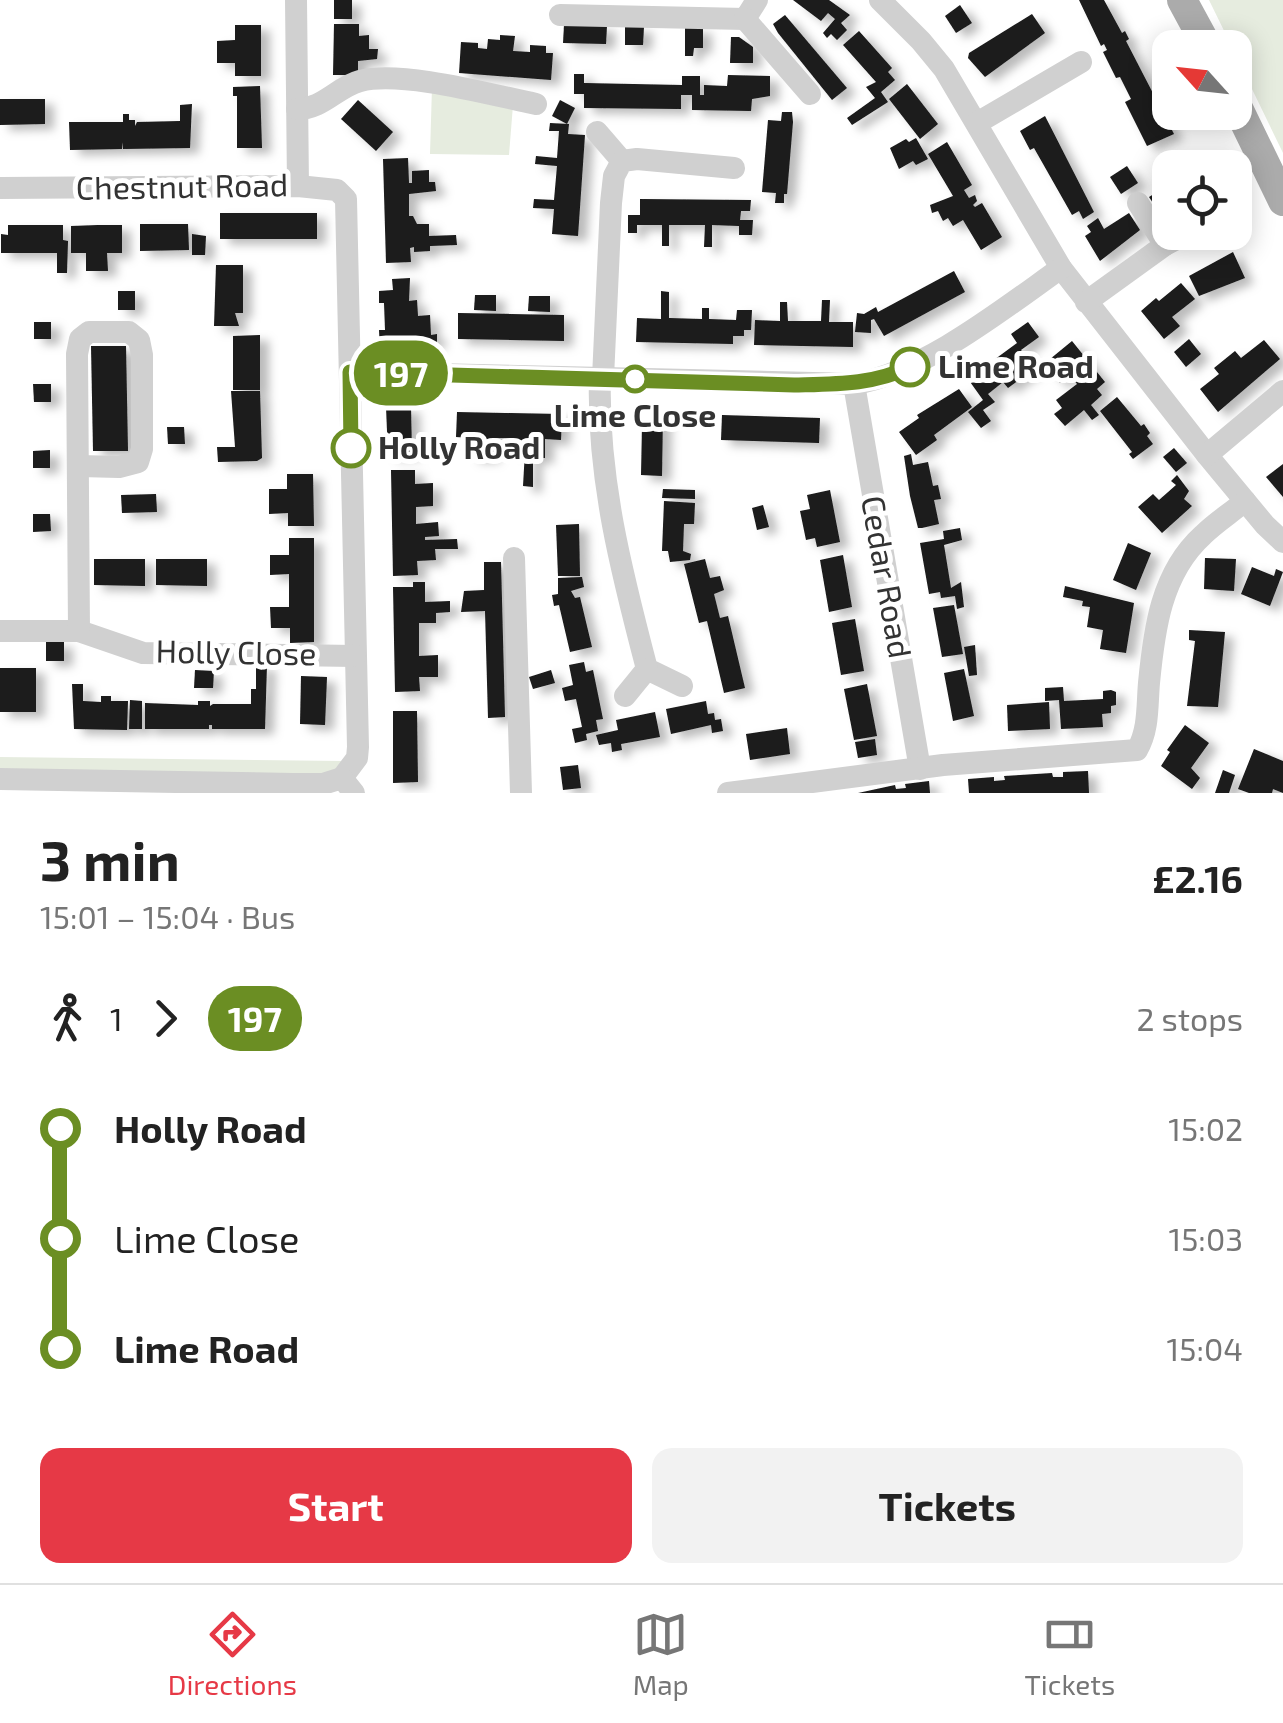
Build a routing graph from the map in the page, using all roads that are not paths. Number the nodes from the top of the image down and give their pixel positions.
1 (296, 0) edge
2 (880, 0) edge
3 (1182, 0) edge
4 (751, 10) edge
5 (560, 15) dead end
6 (1198, 30) edge
7 (1081, 62) dead end
8 (810, 94) dead end
9 (536, 104) dead end
10 (298, 109) junction
11 (977, 123) junction
12 (1249, 130) edge
13 (597, 132) dead end
14 (622, 161) junction
15 (734, 168) dead end
16 (298, 186) junction
17 (0, 188) edge
18 (1283, 201) edge
19 (1138, 203) dead end
20 (1152, 224) edge
21 (1159, 250) edge
22 (1060, 268) junction
23 (1086, 302) junction
24 (350, 372) junction
25 (602, 378) junction
26 (854, 384) junction
27 (1283, 391) edge
28 (1207, 454) junction
29 (80, 466) junction
30 (1245, 501) junction
31 (1283, 542) edge
32 (514, 558) dead end
33 (79, 630) junction
34 (0, 631) edge
35 (355, 656) junction
36 (646, 669) junction
37 (682, 686) dead end
38 (624, 696) dead end
39 (920, 769) junction
40 (0, 778) edge
41 (348, 785) edge
42 (520, 793) edge
43 (728, 793) edge

1 - 10 street
2 - 11 street
3 - 6 main road
4 - 5 street
4 - 8 street
7 - 11 street
9 - 10 street
10 - 16 street
11 - 22 street
12 - 18 main road
13 - 14 street
14 - 15 street
14 - 25 street
16 - 17 street, Chestnut Road
16 - 24 street, Chestnut Road
19 - 20 street
21 - 23 street
22 - 23 street
22 - 26 street
23 - 28 street
24 - 25 street
24 - 35 street
25 - 26 street
25 - 36 street
26 - 39 street, Cedar Road
27 - 28 street
28 - 30 street
29 - 29 street
29 - 33 street
30 - 31 street
30 - 39 street
32 - 42 street
33 - 34 street, Holly Close
33 - 35 street, Holly Close
35 - 41 street
36 - 37 street
36 - 38 street
39 - 43 street
40 - 41 street

